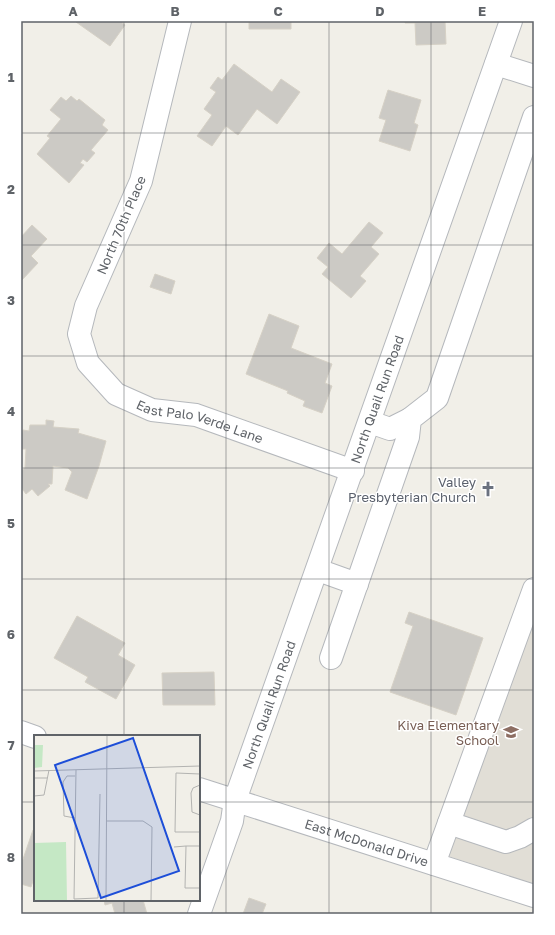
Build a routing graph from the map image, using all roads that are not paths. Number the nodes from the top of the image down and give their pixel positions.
1 (180, 21) edge
2 (511, 21) edge
3 (496, 64) junction
4 (534, 76) edge
5 (534, 116) edge
6 (78, 334) joint
7 (410, 419) junction
8 (370, 422) junction
9 (353, 471) junction
10 (318, 570) junction
11 (357, 584) junction
12 (534, 588) edge
13 (331, 658) dead end
14 (21, 732) edge
15 (34, 737) edge
16 (200, 789) edge
17 (236, 800) junction
18 (449, 823) junction
19 (534, 829) edge
20 (434, 864) junction
21 (534, 896) edge
22 (199, 914) edge

1 - 6 street, North 70th Place
2 - 3 street, North Quail Run Road
3 - 4 street
3 - 8 street, North Quail Run Road
5 - 7 street
6 - 9 street, East Palo Verde Lane
7 - 8 street
7 - 11 street
8 - 9 street, North Quail Run Road
9 - 10 street, North Quail Run Road
10 - 11 street
10 - 17 street, North Quail Run Road
11 - 13 street
12 - 18 street
14 - 15 street
16 - 17 street, East McDonald Drive
17 - 20 street, East McDonald Drive
17 - 22 street, North Quail Run Road
18 - 19 street
18 - 20 street
20 - 21 street, East McDonald Drive

